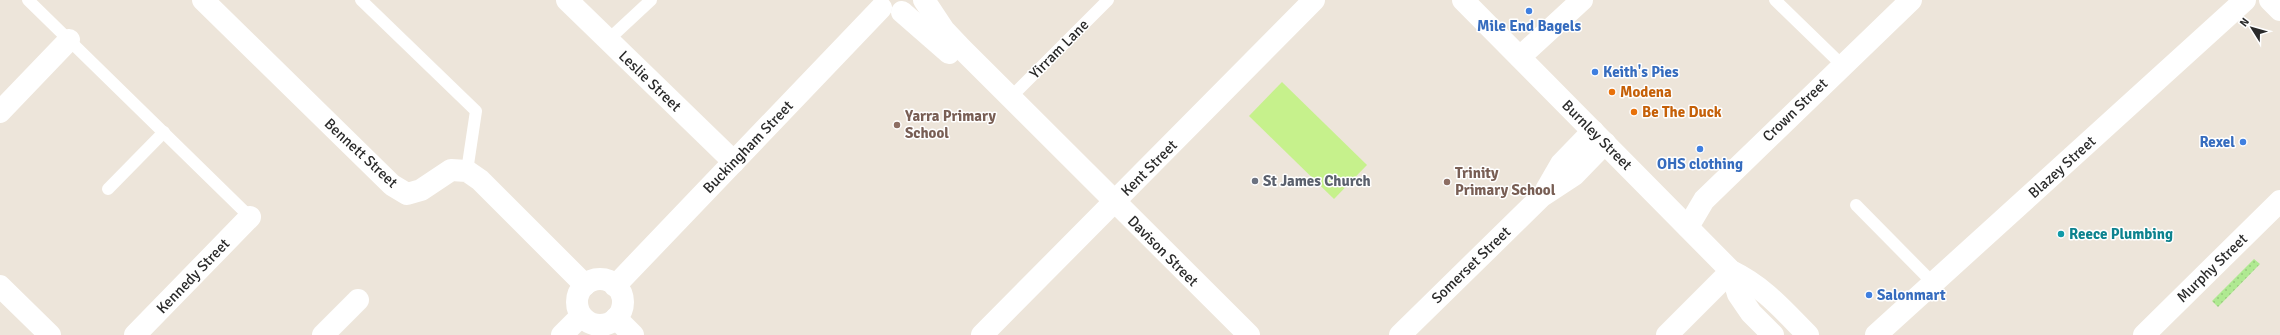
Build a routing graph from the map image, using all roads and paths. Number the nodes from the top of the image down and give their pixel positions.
1 (28, 0) edge
2 (203, 0) edge
3 (361, 0) edge
4 (567, 0) edge
5 (651, 0) edge
6 (924, 0) edge
7 (1108, 0) edge
8 (1314, 0) edge
9 (1463, 0) edge
10 (1582, 0) edge
11 (1775, 0) edge
12 (1911, 0) edge
13 (2245, 0) edge
14 (2270, 0) edge
15 (893, 5) edge
16 (2280, 10) edge
17 (69, 40) junction
18 (608, 40) junction
19 (1520, 57) junction
20 (1842, 65) junction
21 (1006, 102) junction
22 (0, 112) edge
23 (164, 132) junction
24 (1599, 137) junction
25 (734, 162) junction
26 (467, 171) junction
27 (108, 189) dead end
28 (2280, 201) edge
29 (1856, 205) dead end
30 (1110, 207) junction
31 (250, 217) joint
32 (1688, 227) junction
33 (1731, 271) junction
34 (1933, 284) junction
35 (585, 285) junction
36 (0, 286) edge
37 (615, 286) junction
38 (358, 300) dead end
39 (581, 316) junction
40 (616, 318) junction
41 (50, 335) edge
42 (135, 335) edge
43 (323, 335) edge
44 (562, 335) edge
45 (633, 335) edge
46 (982, 335) edge
47 (1229, 335) edge
48 (1249, 335) edge
49 (1400, 335) edge
50 (1667, 335) edge
51 (1773, 335) edge
52 (1808, 335) edge
53 (1877, 335) edge
54 (2144, 335) edge

1 - 17 lane
2 - 26 street, Bennett Street
3 - 26 lane
4 - 18 street, Leslie Street
5 - 18 lane
6 - 21 street, Davison Street
7 - 21 lane, Yirram Lane
8 - 30 street, Kent Street
9 - 19 street, Burnley Street
10 - 19 street
11 - 20 lane
12 - 20 street, Crown Street
13 - 34 street, Blazey Street
14 - 16 street
15 - 21 street, Davison Street
15 - 25 street, Buckingham Street
17 - 22 street
17 - 23 lane
18 - 25 street, Leslie Street
19 - 24 street, Burnley Street
20 - 32 street, Crown Street
21 - 30 street, Davison Street
23 - 27 lane
23 - 31 lane
24 - 32 street, Burnley Street
24 - 49 street, Somerset Street
25 - 37 street, Buckingham Street
26 - 35 street
28 - 54 street, Murphy Street
29 - 34 lane
30 - 46 street, Kent Street
30 - 47 street, Davison Street
30 - 48 street, Davison Street
31 - 42 street, Kennedy Street
32 - 33 street, Burnley Street
33 - 50 street
33 - 51 street, Burnley Street
33 - 52 street, Burnley Street
34 - 53 street, Blazey Street
35 - 37 street
35 - 39 street
36 - 41 street
37 - 40 street
38 - 43 street
39 - 40 street
39 - 44 street
40 - 45 street

